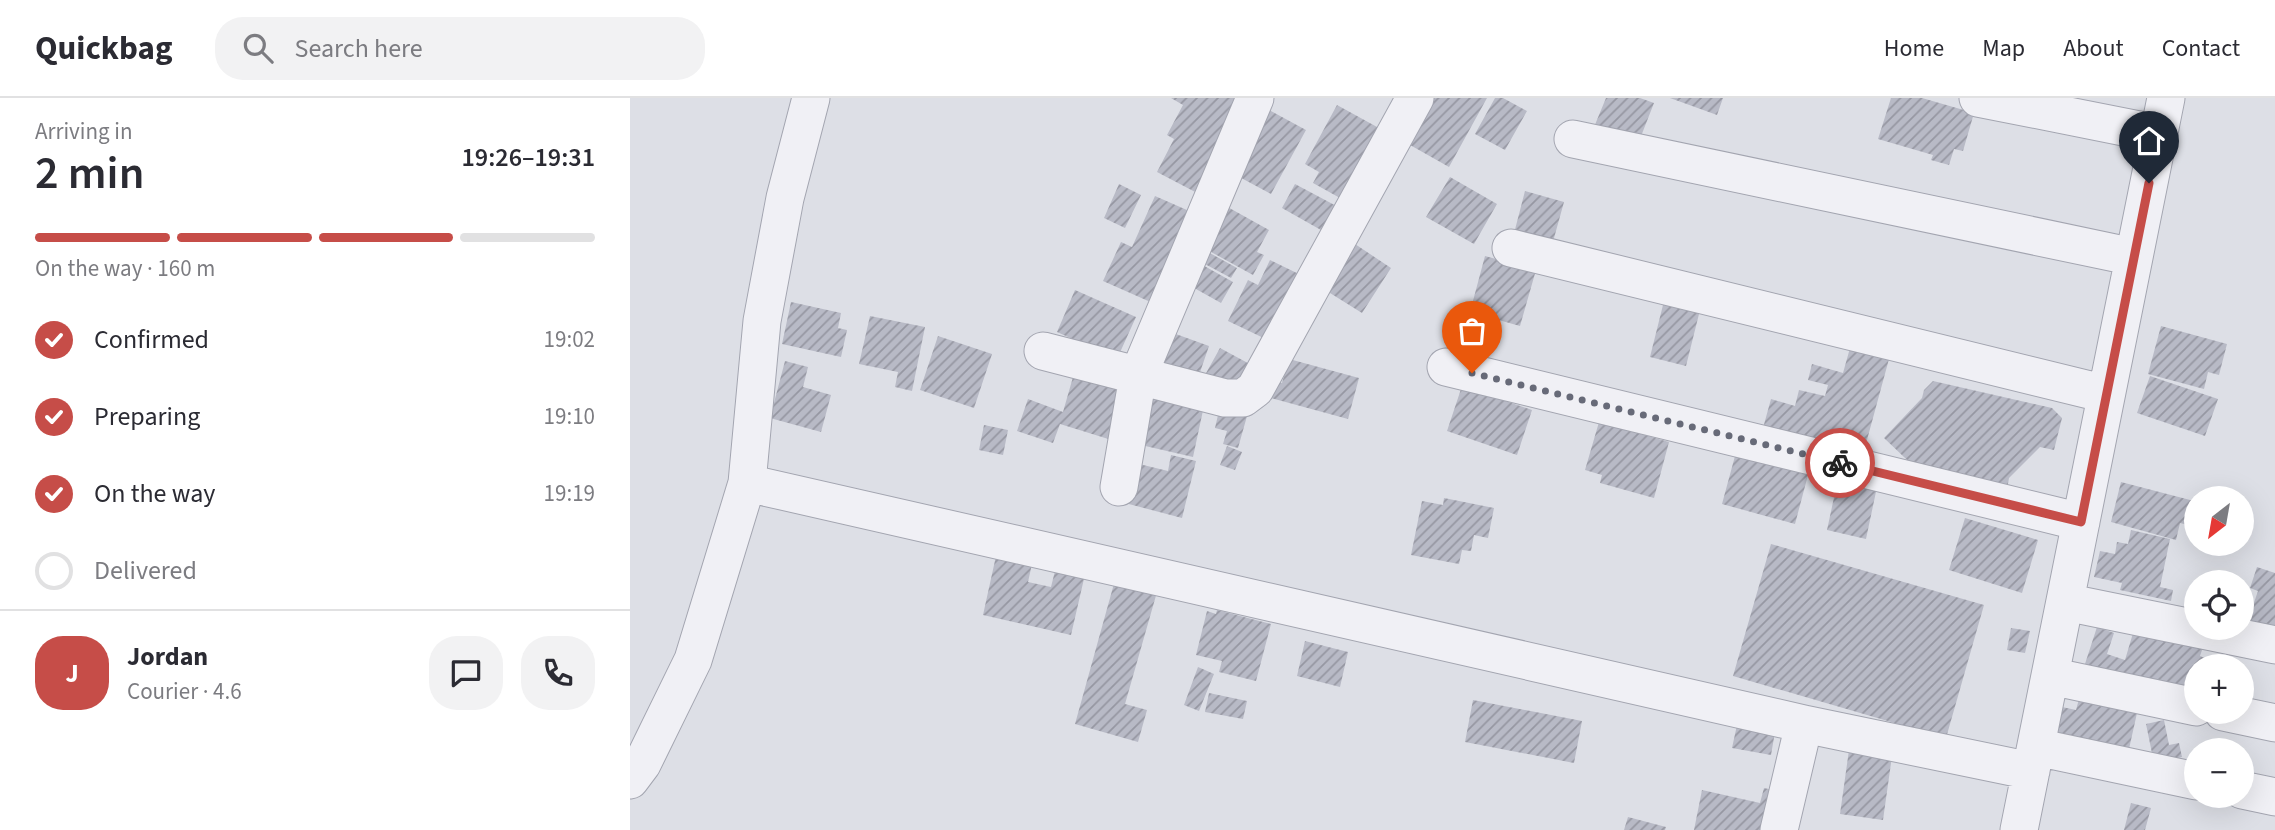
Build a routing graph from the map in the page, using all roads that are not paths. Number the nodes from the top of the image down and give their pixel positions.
1 (811, 98) edge
2 (1255, 98) edge
3 (1415, 98) edge
4 (1978, 98) edge
5 (2166, 98) edge
6 (2159, 134) junction
7 (1573, 139) dead end
8 (1511, 248) dead end
9 (2134, 257) junction
10 (1043, 351) dead end
11 (1446, 367) dead end
12 (1138, 376) junction
13 (2106, 394) junction
14 (747, 483) junction
15 (1119, 487) dead end
16 (2081, 522) junction
17 (2065, 602) junction
18 (2275, 645) edge
19 (2050, 676) junction
20 (2184, 704) edge
21 (2254, 719) edge
22 (2275, 723) edge
23 (1804, 724) junction
24 (2033, 759) junction
25 (2184, 779) edge
26 (630, 780) edge
27 (2254, 793) edge
28 (2275, 797) edge
29 (1779, 830) edge
30 (2019, 830) edge

1 - 14 street
2 - 12 street
3 - 12 street
4 - 6 street
5 - 6 street
6 - 9 street
7 - 9 street
8 - 13 street
9 - 13 street
10 - 12 street
11 - 16 street
12 - 15 street
13 - 16 street
14 - 23 street
14 - 26 street
16 - 17 street
17 - 18 street
17 - 19 street
19 - 20 street
19 - 24 street
21 - 22 street
23 - 24 street
23 - 29 street
24 - 25 street
24 - 30 street
27 - 28 street

